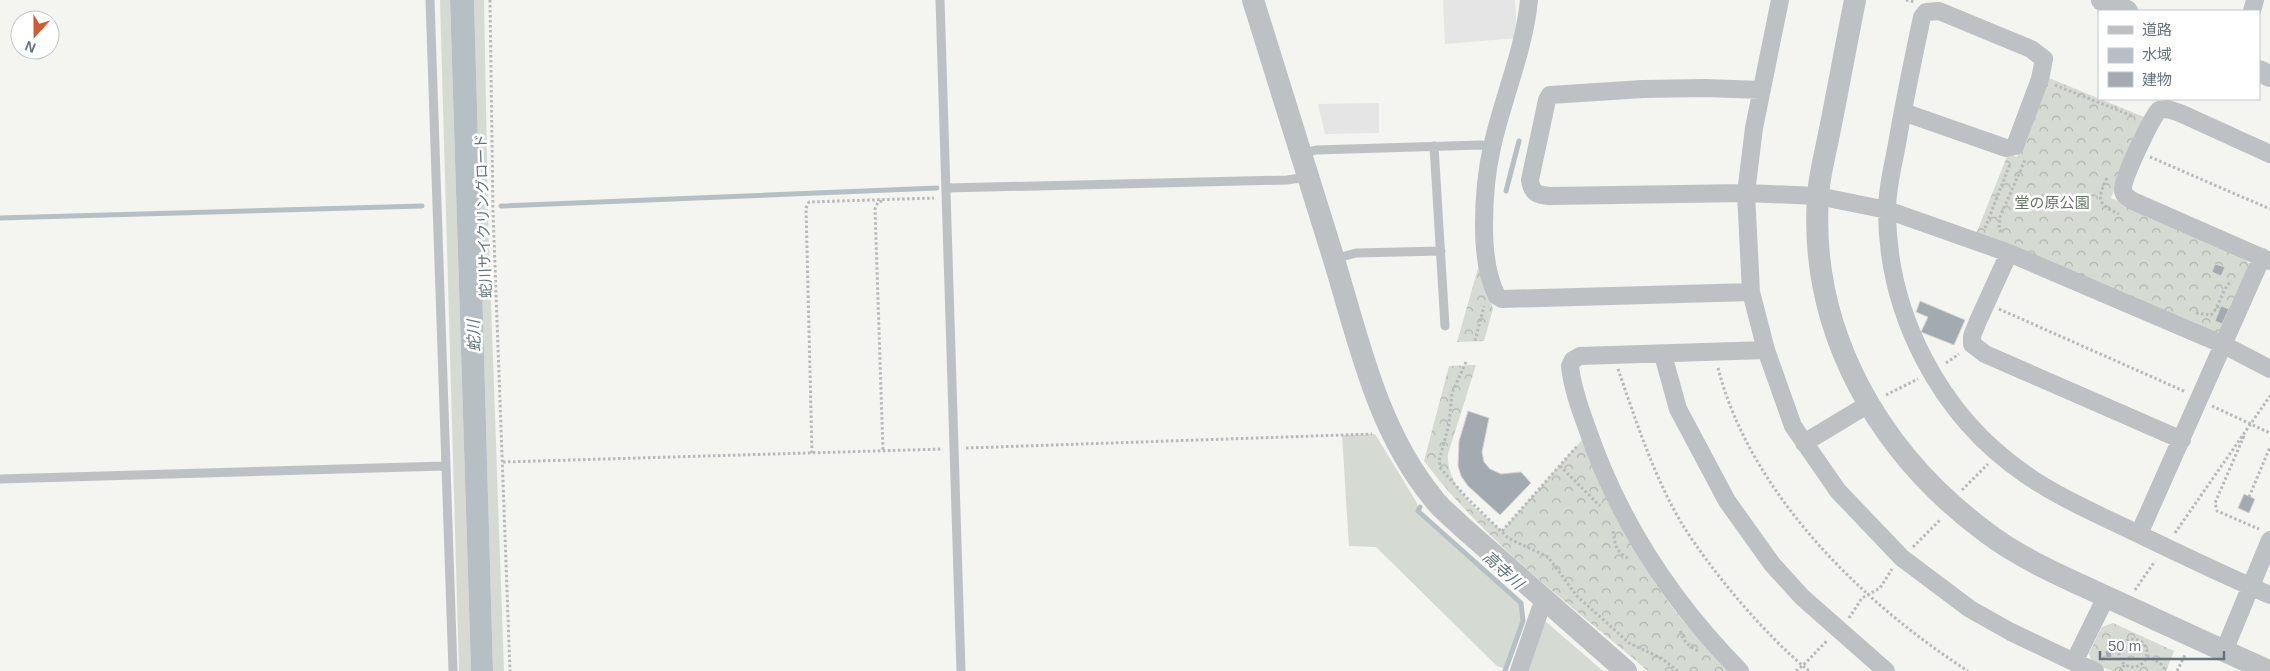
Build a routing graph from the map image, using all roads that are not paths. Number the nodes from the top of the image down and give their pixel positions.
1 (430, 0) edge
2 (940, 0) edge
3 (1253, 0) edge
4 (1529, 0) edge
5 (1780, 0) edge
6 (1855, 0) edge
7 (2102, 0) edge
8 (2124, 10) edge
9 (1762, 90) junction
10 (1902, 112) junction
11 (1434, 146) junction
12 (1492, 147) junction
13 (1301, 154) junction
14 (2270, 154) edge
15 (1308, 176) junction
16 (946, 193) junction
17 (1746, 193) junction
18 (1818, 196) junction
19 (1887, 210) junction
20 (2008, 244) junction
21 (1441, 250) junction
22 (1334, 259) junction
23 (2266, 259) edge
24 (1751, 292) junction
25 (1446, 326) dead end
26 (2224, 345) junction
27 (1766, 350) junction
28 (1663, 354) junction
29 (2270, 368) edge
30 (1873, 402) junction
31 (2182, 440) junction
32 (1804, 442) junction
33 (446, 466) junction
34 (0, 479) edge
35 (2139, 534) junction
36 (2266, 535) edge
37 (2251, 587) junction
38 (2270, 595) edge
39 (2106, 596) junction
40 (1546, 602) junction
41 (2224, 651) junction
42 (2074, 662) junction
43 (453, 671) edge
44 (961, 671) edge
45 (1518, 671) edge
46 (1626, 671) edge
47 (1740, 671) edge
48 (1886, 671) edge
49 (2095, 671) edge
50 (2269, 671) edge

1 - 33 lane
2 - 16 lane
3 - 13 street
4 - 12 street
5 - 9 street
6 - 18 street
7 - 8 street
9 - 17 street
9 - 17 street
10 - 10 street
10 - 19 street
11 - 12 lane
11 - 13 lane
11 - 21 lane
12 - 24 street
13 - 15 street
14 - 23 street
15 - 16 lane
15 - 22 street
16 - 44 lane
17 - 18 street
17 - 24 street
18 - 19 street
18 - 30 street
19 - 20 street
19 - 35 street
20 - 26 street
20 - 31 street
21 - 22 lane
21 - 25 lane
22 - 40 street
23 - 26 street
24 - 27 street
26 - 29 street
26 - 31 street
27 - 28 street
27 - 32 street
28 - 47 street
28 - 48 street
30 - 32 street
30 - 39 street
31 - 35 street
32 - 42 street
33 - 34 lane
33 - 43 lane
35 - 37 street
36 - 37 street
37 - 38 street
37 - 41 street
39 - 41 street
39 - 42 street
40 - 45 street
40 - 46 street
41 - 50 street
42 - 49 street

